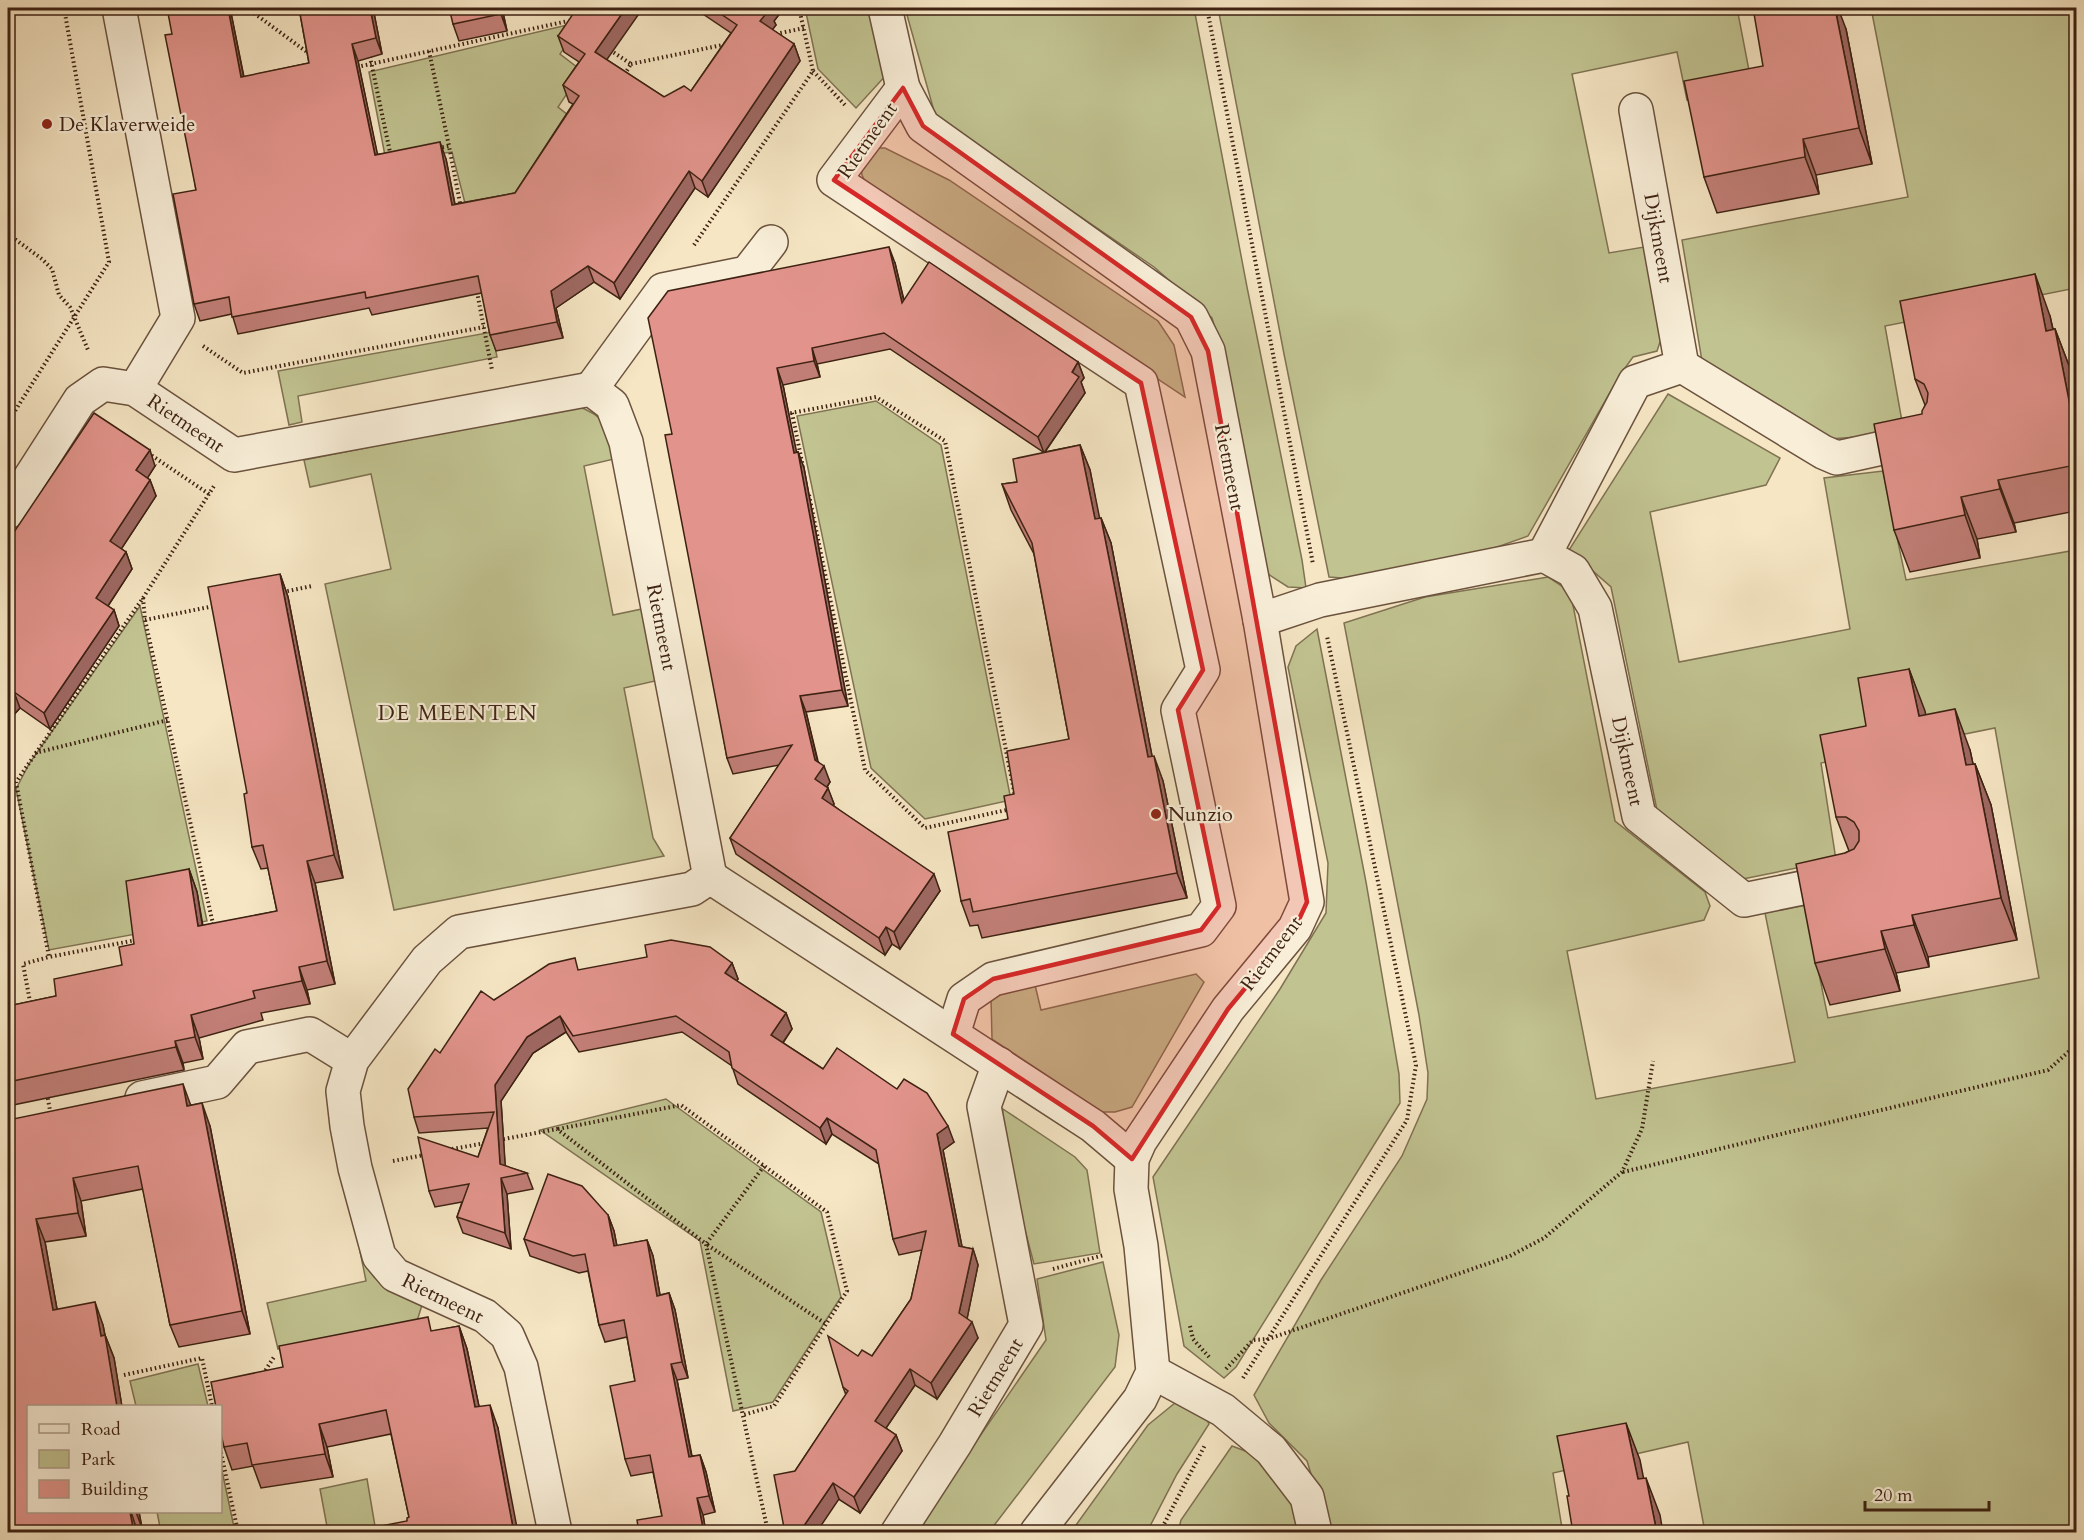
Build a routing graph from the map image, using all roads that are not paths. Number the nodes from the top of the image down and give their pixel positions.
1 (119, 8) edge
2 (885, 8) edge
3 (903, 88) junction
4 (1636, 110) dead end
5 (771, 242) dead end
6 (1682, 366) junction
7 (135, 388) junction
8 (591, 389) junction
9 (1925, 439) edge
10 (8, 512) edge
11 (1544, 555) junction
12 (1260, 620) junction
13 (710, 877) junction
14 (1856, 877) edge
15 (953, 1034) junction
16 (352, 1060) junction
17 (999, 1064) junction
18 (117, 1103) edge
19 (1132, 1159) junction
20 (1153, 1372) junction
21 (555, 1533) edge
22 (898, 1533) edge
23 (1037, 1533) edge
24 (1315, 1533) edge

1 - 7 street, Rietmeent
2 - 3 street
3 - 12 street, Rietmeent
3 - 15 street, Rietmeent
4 - 6 street, Dijkmeent
5 - 8 street
6 - 9 street
6 - 11 street
7 - 8 street, Rietmeent
7 - 10 street, Rietmeent
8 - 13 street, Rietmeent
11 - 12 street
11 - 14 street, Dijkmeent
12 - 19 street, Rietmeent
13 - 15 street
13 - 16 street, Rietmeent
15 - 17 street
16 - 18 street
16 - 21 street, Rietmeent
17 - 19 street
17 - 22 street, Rietmeent
19 - 20 street, Rietmeent
20 - 23 street
20 - 24 street

